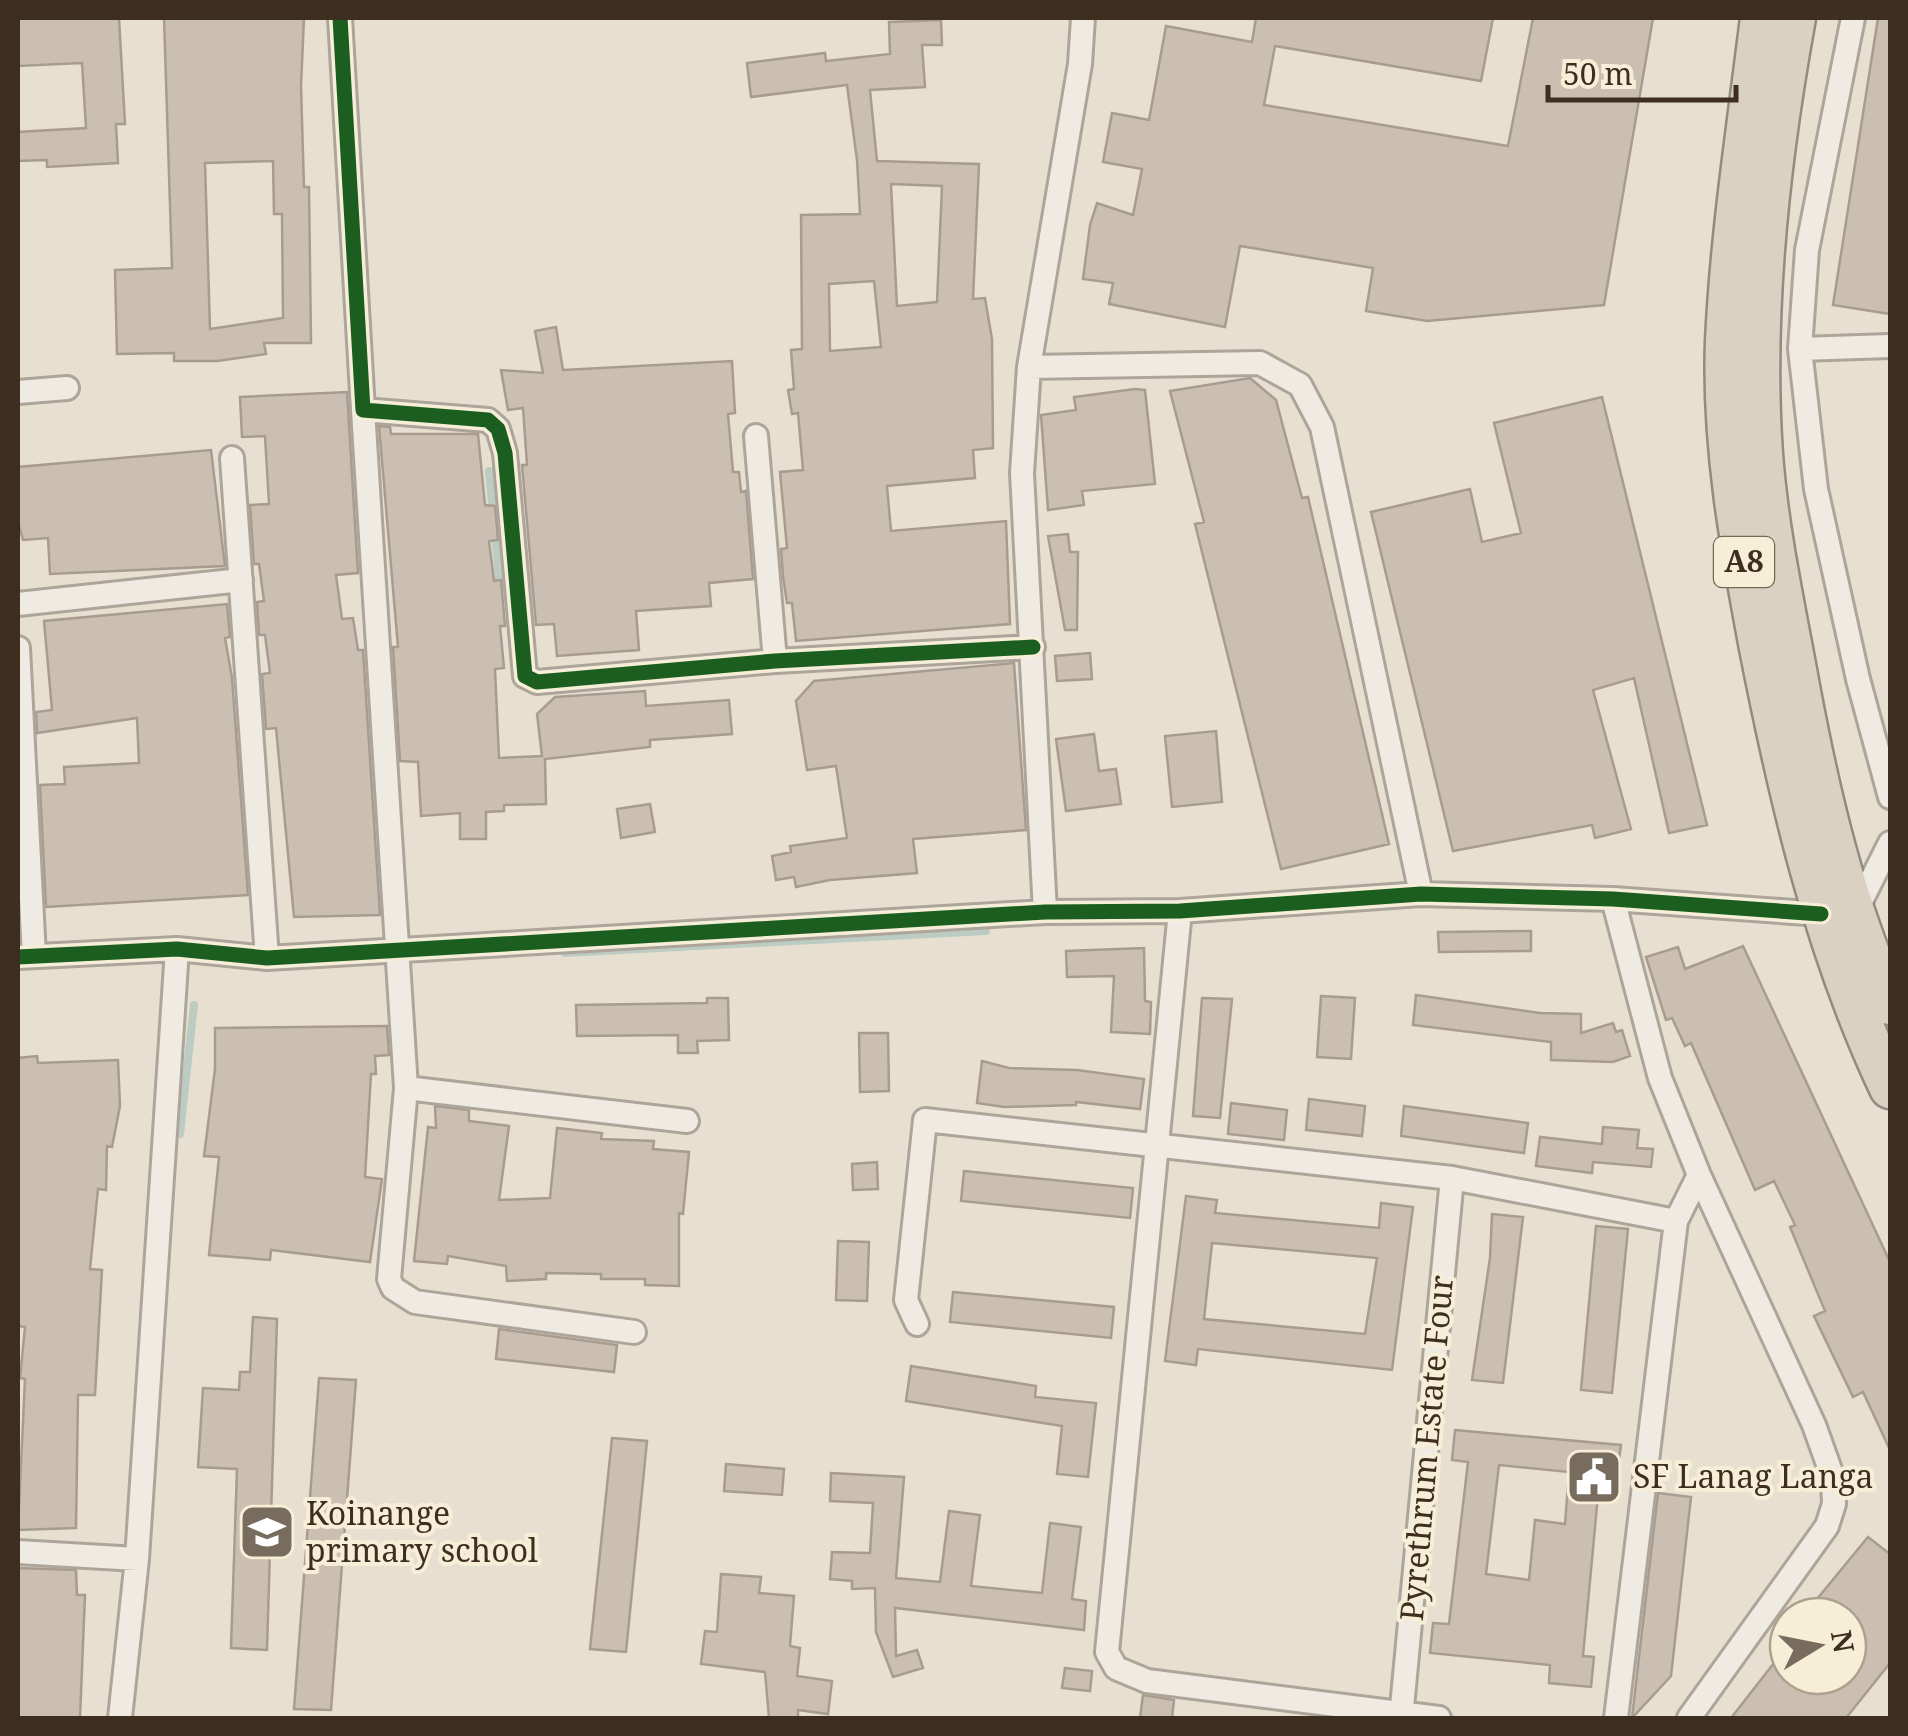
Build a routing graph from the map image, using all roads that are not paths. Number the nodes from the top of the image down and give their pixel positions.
1 (340, 18) edge
2 (1084, 18) edge
3 (1761, 18) edge
4 (1795, 18) edge
5 (1853, 18) edge
6 (1890, 346) edge
7 (1800, 349) junction
8 (1029, 367) junction
9 (67, 388) dead end
10 (18, 392) edge
11 (363, 410) junction
12 (756, 436) dead end
13 (232, 458) dead end
14 (242, 580) junction
15 (18, 604) edge
16 (1032, 647) junction
17 (18, 648) edge
18 (775, 661) junction
19 (1890, 797) edge
20 (1890, 843) edge
21 (1421, 894) junction
22 (1613, 899) junction
23 (1180, 911) junction
24 (1045, 912) junction
25 (1838, 914) junction
26 (398, 947) junction
27 (178, 949) junction
28 (26, 956) edge
29 (266, 958) junction
30 (1890, 1004) edge
31 (406, 1088) junction
32 (1890, 1088) edge
33 (688, 1121) dead end
34 (1155, 1147) junction
35 (1698, 1174) junction
36 (1452, 1178) junction
37 (1676, 1221) junction
38 (916, 1324) dead end
39 (634, 1332) dead end
40 (18, 1552) edge
41 (137, 1559) junction
42 (1402, 1716) edge
43 (120, 1718) edge
44 (1439, 1718) edge
45 (1616, 1718) edge
46 (1689, 1718) edge

1 - 11 street
2 - 8 street
3 - 25 highway, A8
4 - 25 highway, A8
5 - 7 street
6 - 7 street
7 - 19 street
8 - 16 street
8 - 21 street
9 - 10 street
11 - 18 street
11 - 26 street
12 - 18 street
13 - 14 street
14 - 15 street
14 - 29 street
16 - 18 street
16 - 24 street
17 - 28 street
20 - 25 street
21 - 22 street
21 - 23 street
22 - 25 street
22 - 35 street
23 - 24 street
23 - 34 street
24 - 26 street
25 - 30 highway, A8
25 - 32 highway, A8
26 - 29 street
26 - 31 street
27 - 28 street
27 - 29 street
27 - 41 street
31 - 33 street
31 - 39 street
34 - 36 street
34 - 38 street
34 - 42 street
35 - 37 street
35 - 46 street
36 - 37 street
36 - 42 street, Pyrethrum Estate Four
37 - 45 street
40 - 41 street
41 - 43 street
42 - 44 street

